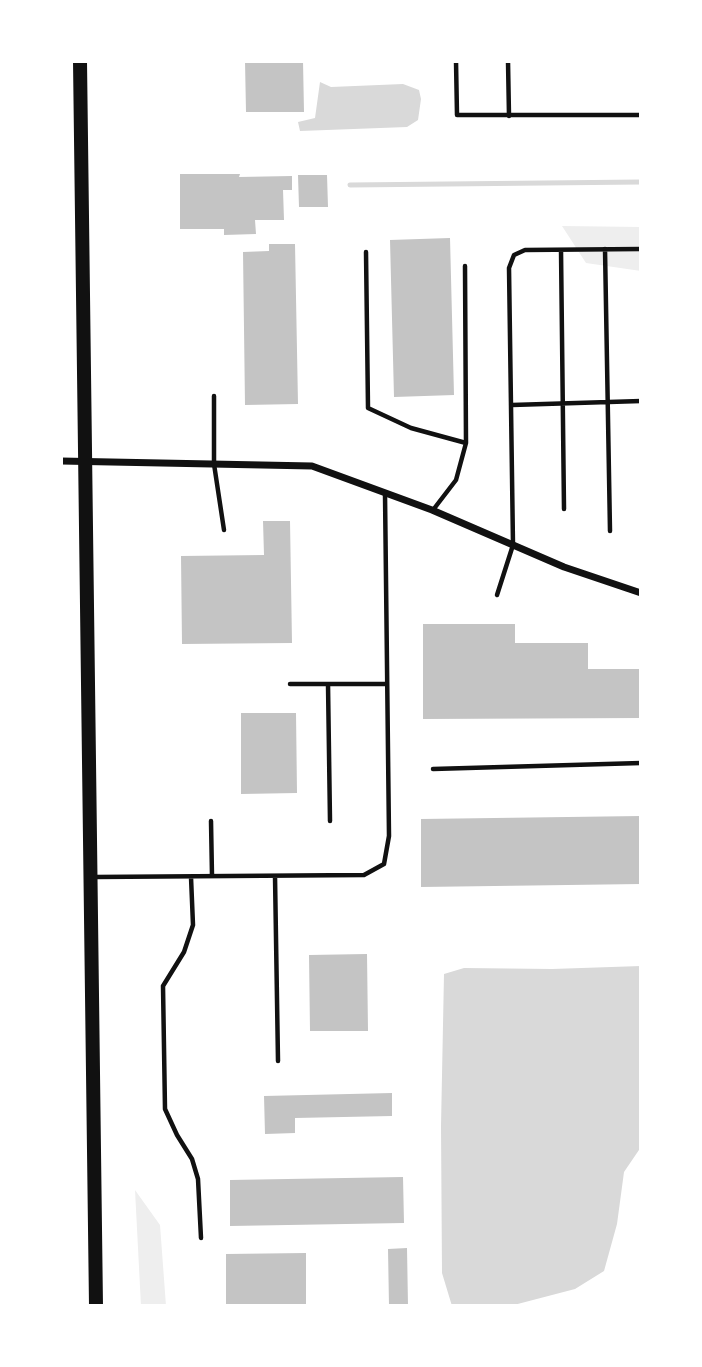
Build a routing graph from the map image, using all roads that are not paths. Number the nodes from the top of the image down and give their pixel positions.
1 (80, 61) edge
2 (456, 61) edge
3 (508, 61) edge
4 (641, 115) edge
5 (509, 116) junction
6 (605, 249) junction
7 (641, 249) edge
8 (561, 250) junction
9 (366, 252) dead end
10 (465, 266) dead end
11 (214, 396) dead end
12 (641, 401) edge
13 (608, 402) junction
14 (563, 403) junction
15 (512, 405) junction
16 (466, 443) junction
17 (61, 461) edge
18 (85, 462) junction
19 (214, 464) junction
20 (385, 493) junction
21 (564, 509) dead end
22 (432, 510) junction
23 (225, 530) dead end
24 (610, 531) dead end
25 (513, 545) junction
26 (641, 593) edge
27 (496, 595) dead end
28 (290, 684) dead end
29 (328, 684) junction
30 (387, 684) junction
31 (641, 762) edge
32 (433, 769) dead end
33 (211, 821) dead end
34 (330, 821) dead end
35 (212, 876) junction
36 (275, 876) junction
37 (90, 877) junction
38 (191, 877) junction
39 (278, 1061) dead end
40 (201, 1238) dead end
41 (96, 1306) edge

1 - 18 highway
2 - 5 lane
3 - 5 lane
4 - 5 lane
6 - 7 lane
6 - 8 lane
6 - 13 lane
8 - 14 lane
8 - 15 lane
9 - 16 lane
10 - 16 lane
11 - 19 lane
12 - 13 lane
13 - 14 lane
13 - 24 lane
14 - 15 lane
14 - 21 lane
15 - 25 lane
16 - 22 lane
17 - 18 street
18 - 19 street
18 - 37 highway
19 - 20 street
19 - 23 lane
20 - 22 street
20 - 30 lane
22 - 25 street
25 - 26 street
25 - 27 lane
28 - 29 lane
29 - 30 lane
29 - 34 lane
30 - 36 lane
31 - 32 lane
33 - 35 lane
35 - 36 lane
35 - 38 lane
36 - 39 lane
37 - 38 lane
37 - 41 highway
38 - 40 lane

